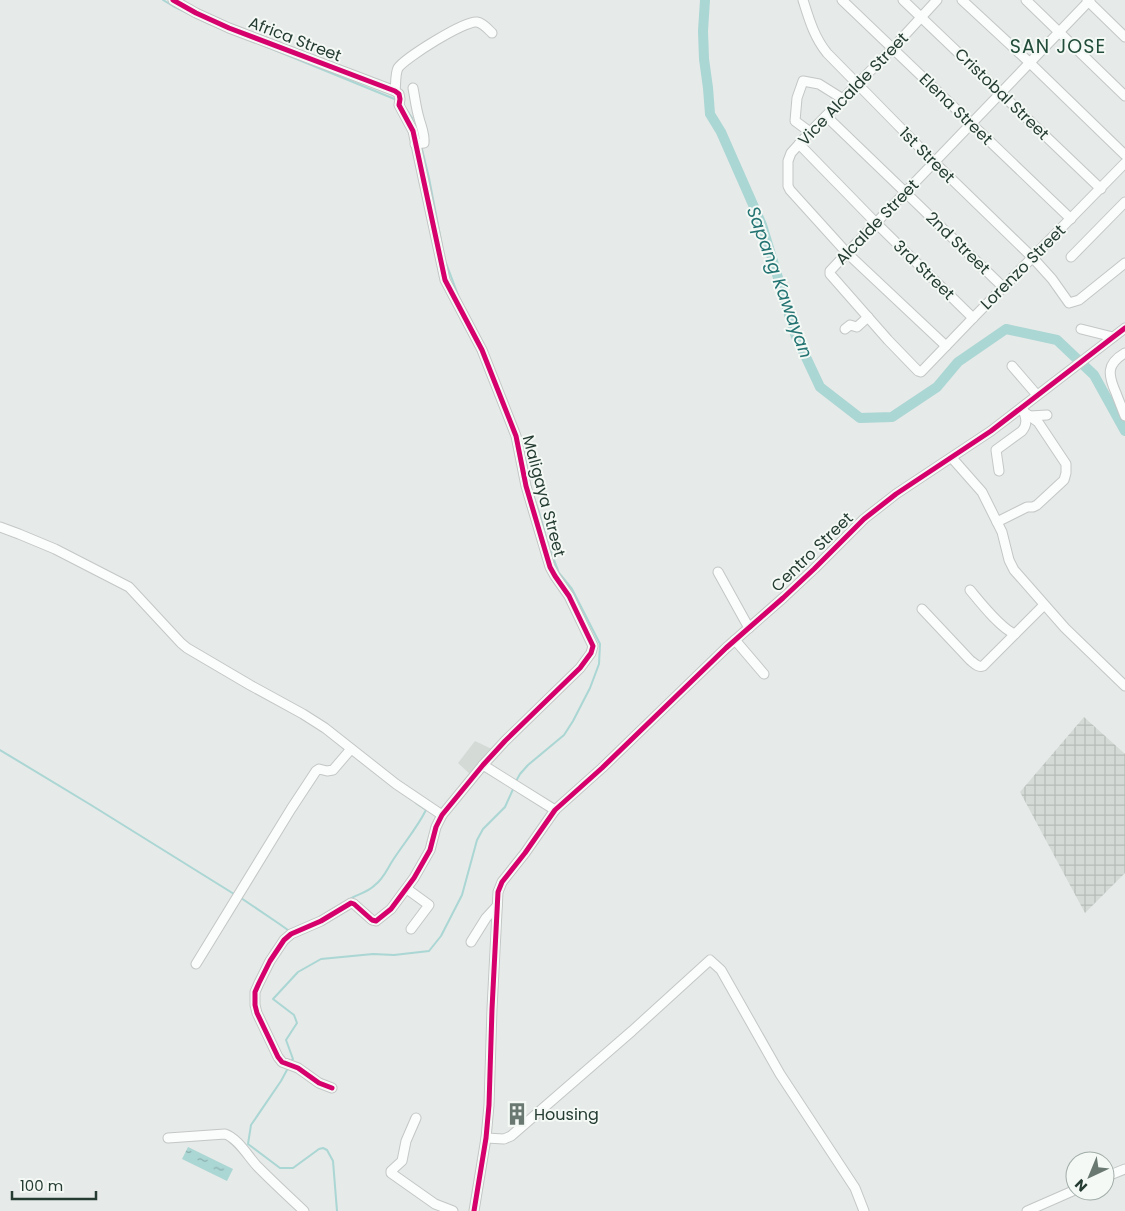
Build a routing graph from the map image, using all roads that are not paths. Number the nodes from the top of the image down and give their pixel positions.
1 (173, 0) edge
2 (803, 0) edge
3 (842, 0) edge
4 (904, 0) edge
5 (937, 0) edge
6 (962, 0) edge
7 (1026, 0) edge
8 (1089, 0) edge
9 (922, 17) junction
10 (253, 26) dead end
11 (1059, 31) junction
12 (492, 33) dead end
13 (1125, 37) edge
14 (260, 40) junction
15 (892, 48) junction
16 (1029, 62) junction
17 (856, 85) junction
18 (413, 88) dead end
19 (1000, 93) junction
20 (1125, 96) edge
21 (398, 99) junction
22 (842, 99) junction
23 (826, 116) junction
24 (971, 123) junction
25 (810, 132) junction
26 (418, 144) junction
27 (799, 144) junction
28 (1125, 155) edge
29 (934, 162) junction
30 (1125, 163) edge
31 (1101, 189) junction
32 (906, 192) junction
33 (1125, 202) edge
34 (1071, 219) junction
35 (876, 223) junction
36 (847, 253) junction
37 (1070, 257) dead end
38 (1033, 258) junction
39 (1125, 263) edge
40 (1003, 287) junction
41 (868, 317) junction
42 (973, 318) junction
43 (1124, 328) edge
44 (845, 329) dead end
45 (1081, 329) dead end
46 (1112, 338) junction
47 (1125, 339) edge
48 (946, 346) junction
49 (1125, 353) edge
50 (1012, 366) dead end
51 (1037, 395) junction
52 (1025, 412) junction
53 (1047, 415) dead end
54 (1125, 416) edge
55 (952, 458) junction
56 (999, 471) dead end
57 (997, 522) junction
58 (0, 527) edge
59 (718, 572) dead end
60 (970, 590) dead end
61 (1044, 605) junction
62 (922, 609) dead end
63 (749, 628) junction
64 (1015, 634) junction
65 (735, 640) junction
66 (764, 674) dead end
67 (1125, 686) edge
68 (351, 749) junction
69 (483, 765) junction
70 (555, 810) junction
71 (442, 815) junction
72 (407, 889) junction
73 (497, 906) junction
74 (411, 929) dead end
75 (471, 942) dead end
76 (196, 964) dead end
77 (332, 1088) dead end
78 (416, 1118) dead end
79 (168, 1138) dead end
80 (486, 1138) junction
81 (1065, 1194) edge
82 (304, 1211) edge
83 (453, 1211) edge
84 (474, 1211) edge
85 (864, 1211) edge
86 (1027, 1211) edge

1 - 14 street, Africa Street
2 - 17 street, 1st Street
3 - 15 street, Elena Street
4 - 9 street, Cristobal Street
5 - 9 street, Vice Alcalde Street
6 - 16 street
7 - 11 street
8 - 11 street, Alcalde Street
8 - 13 street
9 - 15 street, Vice Alcalde Street
9 - 19 street, Cristobal Street
10 - 14 street
11 - 16 street, Alcalde Street
11 - 20 street
12 - 21 street
14 - 21 street, Africa Street
15 - 17 street, Vice Alcalde Street
15 - 24 street, Elena Street
16 - 19 street, Alcalde Street
16 - 28 street
17 - 22 street, Vice Alcalde Street
17 - 29 street, 1st Street
18 - 26 street
19 - 24 street, Alcalde Street
19 - 31 street, Cristobal Street
21 - 26 street, Maligaya Street
22 - 23 street, Vice Alcalde Street
22 - 25 street
23 - 25 street, Vice Alcalde Street
23 - 32 street, 2nd Street
24 - 29 street, Alcalde Street
24 - 34 street, Elena Street
25 - 27 street, Vice Alcalde Street
26 - 69 street, Maligaya Street
27 - 35 street, 3rd Street
27 - 36 street, Vice Alcalde Street
29 - 32 street, Alcalde Street
29 - 38 street, 1st Street
30 - 31 street, Lorenzo Street
31 - 34 street, Lorenzo Street
32 - 35 street, Alcalde Street
32 - 40 street, 2nd Street
33 - 37 street
34 - 38 street, Lorenzo Street
35 - 36 street, Alcalde Street
35 - 42 street, 3rd Street
36 - 41 street, Alcalde Street
36 - 48 street
38 - 39 street, 1st Street
38 - 40 street, Lorenzo Street
40 - 42 street, Lorenzo Street
41 - 44 street
41 - 48 street, Lorenzo Street
42 - 48 street, Lorenzo Street
43 - 46 street, Centro Street
43 - 47 street
45 - 46 street
46 - 51 street, Centro Street
49 - 54 street
50 - 51 street
51 - 52 street, Centro Street
52 - 53 street
52 - 55 street, Centro Street
52 - 56 street
52 - 57 street
55 - 57 street
55 - 63 street, Centro Street
57 - 61 street
58 - 68 street
59 - 63 street
60 - 64 street
61 - 64 street
61 - 67 street
62 - 64 street
63 - 65 street, Centro Street
65 - 66 street
65 - 70 street, Centro Street
68 - 71 street
68 - 76 street
69 - 70 street
69 - 71 street, Maligaya Street
70 - 73 street, Centro Street
71 - 72 street, Maligaya Street
72 - 74 street
72 - 77 street, Maligaya Street
73 - 75 street
73 - 80 street, Centro Street
78 - 83 street
79 - 82 street
80 - 84 street, Centro Street
80 - 85 street
81 - 86 street

